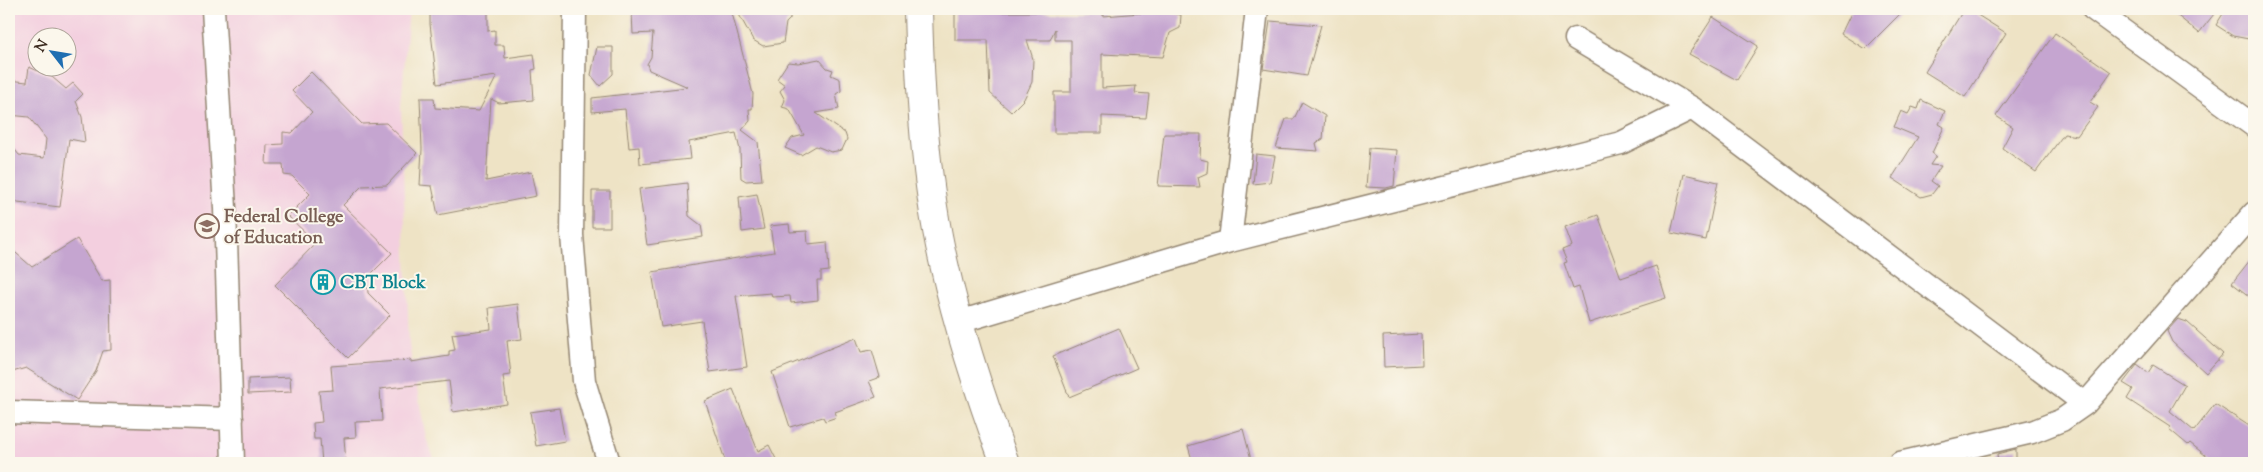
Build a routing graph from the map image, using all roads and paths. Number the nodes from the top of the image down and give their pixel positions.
1 (213, 9) edge
2 (576, 9) edge
3 (918, 9) edge
4 (1257, 9) edge
5 (2093, 9) edge
6 (1576, 39) dead end
7 (1692, 108) junction
8 (2254, 126) edge
9 (2254, 213) edge
10 (1230, 241) junction
11 (959, 322) junction
12 (2086, 404) junction
13 (9, 412) edge
14 (232, 419) junction
15 (233, 463) edge
16 (609, 463) edge
17 (1005, 463) edge
18 (1900, 463) edge

1 - 14 street
2 - 16 street
3 - 11 main road
4 - 10 street
5 - 8 street
6 - 7 street
7 - 10 street
7 - 12 street
9 - 12 street
10 - 11 street
11 - 17 main road
12 - 18 street
13 - 14 street
14 - 15 street

